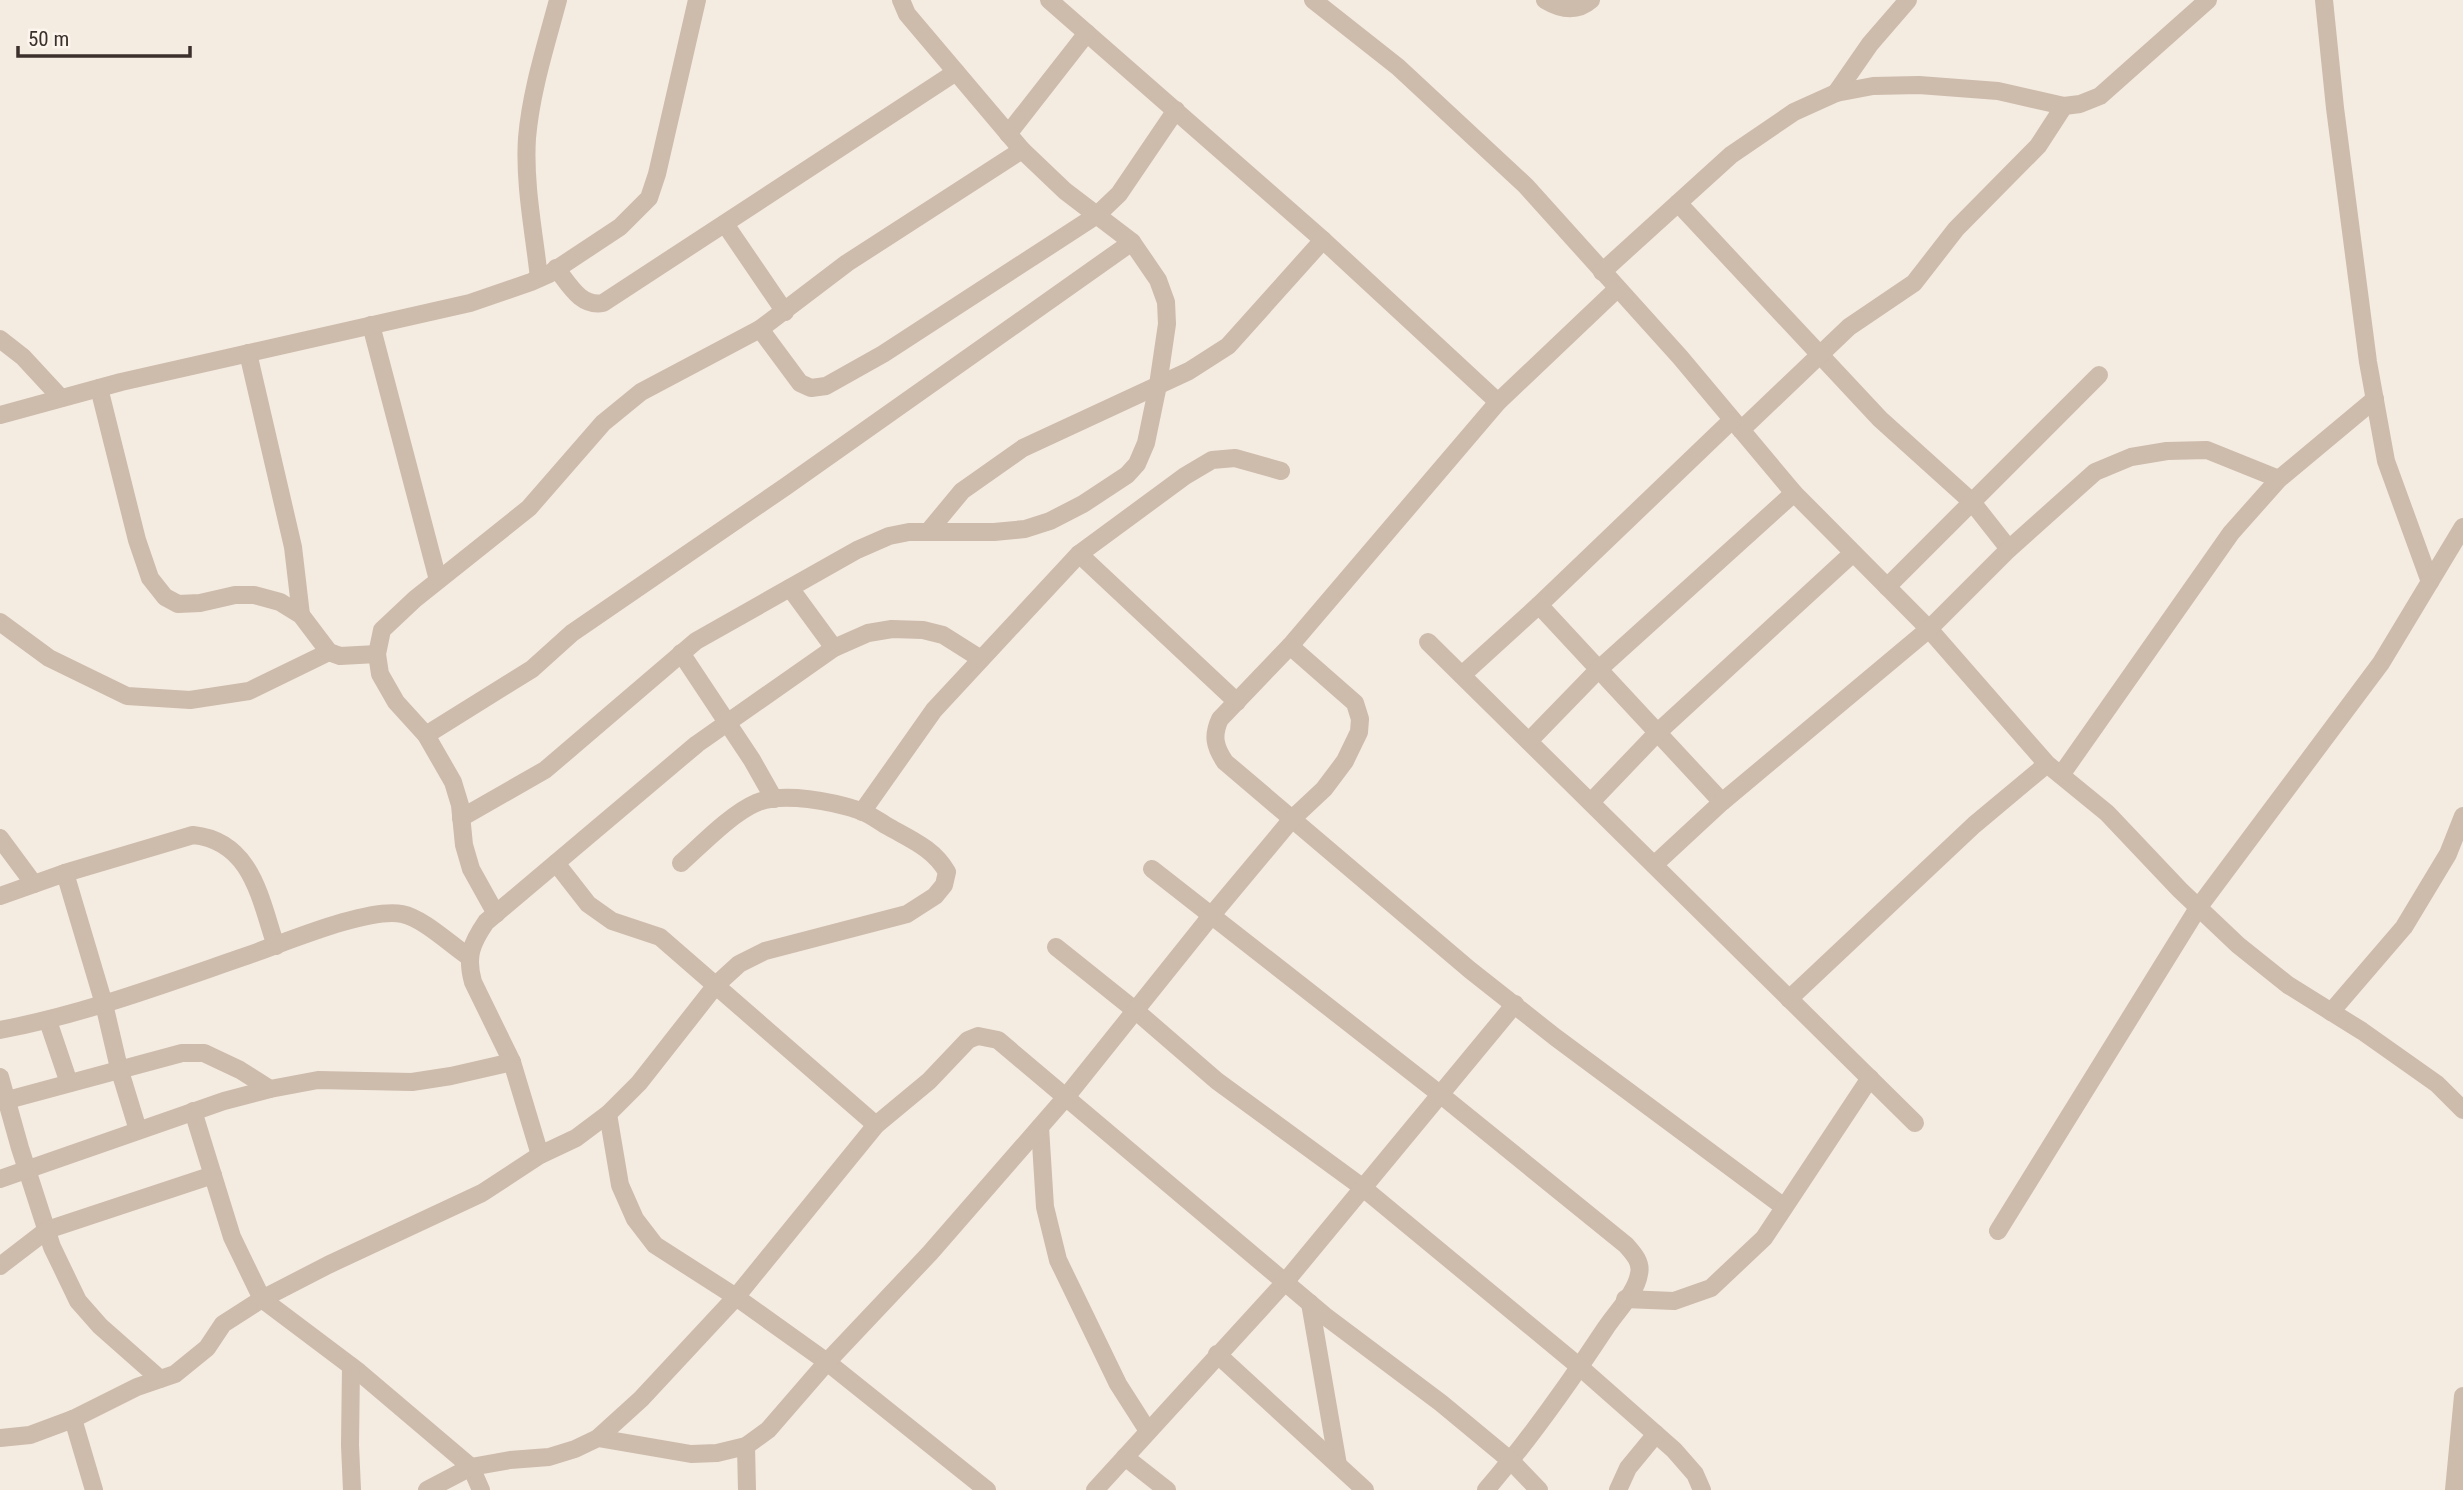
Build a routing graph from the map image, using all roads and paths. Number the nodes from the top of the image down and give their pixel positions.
1 (558, 0) edge
2 (697, 0) edge
3 (901, 0) edge
4 (1049, 0) edge
5 (1313, 0) edge
6 (1545, 0) edge
7 (1591, 0) edge
8 (1908, 0) edge
9 (2208, 0) edge
10 (2324, 0) edge
11 (1087, 33) junction
12 (956, 72) junction
13 (1836, 93) junction
14 (2064, 106) junction
15 (1176, 110) junction
16 (1008, 134) junction
17 (1022, 150) junction
18 (1678, 203) junction
19 (1097, 215) junction
20 (725, 224) junction
21 (1323, 240) junction
22 (1132, 242) junction
23 (556, 268) junction
24 (1602, 272) junction
25 (539, 278) junction
26 (1617, 289) junction
27 (785, 312) junction
28 (371, 326) junction
29 (760, 329) junction
30 (0, 339) edge
31 (248, 353) junction
32 (1819, 355) junction
33 (2099, 375) dead end
34 (1158, 385) junction
35 (99, 388) junction
36 (61, 398) junction
37 (2375, 399) junction
38 (1498, 402) junction
39 (0, 415) edge
40 (1736, 425) junction
41 (1282, 471) dead end
42 (2279, 479) junction
43 (1794, 493) junction
44 (1972, 502) junction
45 (2463, 527) edge
46 (928, 532) junction
47 (2009, 549) junction
48 (1853, 553) junction
49 (1079, 554) junction
50 (439, 580) junction
51 (2430, 582) junction
52 (1887, 587) junction
53 (790, 588) junction
54 (1539, 605) junction
55 (301, 615) junction
56 (0, 622) edge
57 (1929, 629) junction
58 (1428, 642) dead end
59 (1290, 646) junction
60 (834, 648) junction
61 (330, 652) junction
62 (681, 653) junction
63 (377, 654) junction
64 (981, 659) junction
65 (1598, 670) junction
66 (1462, 675) junction
67 (1237, 702) junction
68 (727, 725) junction
69 (1657, 733) junction
70 (426, 734) junction
71 (1529, 741) junction
72 (2054, 770) junction
73 (774, 799) junction
74 (1591, 802) junction
75 (1722, 802) junction
76 (862, 812) junction
77 (2463, 816) edge
78 (461, 818) junction
79 (1292, 819) junction
80 (0, 838) edge
81 (556, 863) junction
82 (681, 863) dead end
83 (1654, 865) junction
84 (1152, 869) dead end
85 (65, 873) junction
86 (34, 884) junction
87 (0, 896) edge
88 (2198, 908) junction
89 (496, 914) junction
90 (1211, 916) junction
91 (276, 946) junction
92 (1056, 947) dead end
93 (469, 957) junction
94 (716, 985) junction
95 (1790, 999) junction
96 (104, 1003) junction
97 (1515, 1004) junction
98 (1136, 1011) junction
99 (2332, 1012) junction
100 (48, 1021) junction
101 (0, 1031) edge
102 (512, 1062) junction
103 (119, 1068) junction
104 (0, 1077) edge
105 (1870, 1078) junction
106 (69, 1083) junction
107 (270, 1089) junction
108 (1441, 1096) junction
109 (1066, 1097) junction
110 (3, 1102) edge
111 (2463, 1110) edge
112 (193, 1111) junction
113 (608, 1114) junction
114 (1915, 1123) dead end
115 (876, 1125) junction
116 (1040, 1127) junction
117 (138, 1130) junction
118 (540, 1155) junction
119 (26, 1168) junction
120 (213, 1175) junction
121 (0, 1179) edge
122 (1362, 1187) junction
123 (1784, 1207) junction
124 (47, 1230) junction
125 (1998, 1231) dead end
126 (0, 1266) edge
127 (1286, 1281) junction
128 (736, 1297) junction
129 (262, 1299) junction
130 (1625, 1299) junction
131 (1310, 1303) junction
132 (1217, 1354) junction
133 (827, 1363) junction
134 (351, 1366) junction
135 (1581, 1368) junction
136 (160, 1379) junction
137 (2462, 1408) edge
138 (73, 1419) junction
139 (1148, 1431) junction
140 (1657, 1434) junction
141 (0, 1438) edge
142 (598, 1438) junction
143 (746, 1446) junction
144 (1125, 1457) junction
145 (1511, 1461) junction
146 (1338, 1465) junction
147 (471, 1467) junction
148 (94, 1490) edge
149 (352, 1490) edge
150 (426, 1490) edge
151 (481, 1490) edge
152 (747, 1490) edge
153 (987, 1490) edge
154 (1095, 1490) edge
155 (1167, 1490) edge
156 (1365, 1490) edge
157 (1486, 1490) edge
158 (1539, 1490) edge
159 (1618, 1490) edge
160 (1702, 1490) edge
161 (2454, 1490) edge

1 - 25 street
2 - 23 street
3 - 12 street
4 - 11 street
5 - 24 street
6 - 7 street
8 - 13 street
9 - 14 street
10 - 37 street
11 - 15 street
11 - 16 street
12 - 16 street
12 - 20 street
13 - 14 street
13 - 18 street
14 - 32 street
15 - 19 street
15 - 21 street
16 - 17 street
17 - 19 street
17 - 27 street
18 - 24 street
18 - 32 street
19 - 22 street
19 - 29 street
20 - 23 street
20 - 27 street
21 - 34 street
21 - 38 street
22 - 34 street
22 - 70 street
23 - 25 street
24 - 26 street
25 - 28 street
26 - 38 street
26 - 40 street
27 - 29 street
28 - 31 street
28 - 50 street
29 - 50 street
30 - 36 street
31 - 35 street
31 - 55 street
32 - 40 street
32 - 44 street
33 - 44 street
34 - 46 street
34 - 46 street
35 - 36 street
35 - 55 street
36 - 39 street
37 - 42 street
37 - 51 street
38 - 59 street
40 - 43 street
40 - 54 street
41 - 49 street
42 - 47 street
42 - 72 street
43 - 48 street
43 - 65 street
44 - 47 street
44 - 52 street
45 - 51 street
46 - 53 street
47 - 57 street
48 - 52 street
48 - 69 street
49 - 64 street
49 - 67 street
50 - 63 street
51 - 88 street
52 - 57 street
53 - 60 street
53 - 62 street
54 - 65 street
54 - 66 street
55 - 61 street
56 - 61 street
57 - 72 street
57 - 75 street
58 - 66 street
59 - 67 street
59 - 79 street
60 - 64 street
60 - 68 street
61 - 63 street
62 - 68 street
62 - 78 street
63 - 70 street
64 - 76 street
65 - 69 street
65 - 71 street
66 - 71 street
67 - 79 street
68 - 73 street
68 - 81 street
69 - 74 street
69 - 75 street
70 - 78 street
71 - 74 street
72 - 88 street
72 - 95 street
73 - 76 street
73 - 82 street
74 - 83 street
75 - 83 street
76 - 94 street
77 - 99 street
78 - 89 street
79 - 90 street
79 - 97 street
80 - 86 street
81 - 89 street
81 - 94 street
83 - 95 street
84 - 90 street
85 - 86 street
85 - 91 street
85 - 96 street
86 - 87 street
88 - 99 street
88 - 125 street
89 - 93 street
90 - 98 street
90 - 108 street
91 - 93 street
91 - 96 street
92 - 98 street
93 - 102 street
94 - 113 street
94 - 115 street
95 - 105 street
96 - 100 street
96 - 103 street
97 - 108 street
97 - 123 street
98 - 109 street
98 - 122 street
99 - 111 street
100 - 101 street
100 - 106 street
102 - 107 street
102 - 118 street
103 - 106 street
103 - 107 street
103 - 117 street
104 - 110 street
105 - 114 street
105 - 123 street
106 - 110 street
107 - 112 street
108 - 122 street
108 - 130 street
109 - 115 street
109 - 116 street
109 - 127 street
110 - 119 street
112 - 117 street
112 - 120 street
113 - 118 street
113 - 128 street
115 - 128 street
116 - 133 street
116 - 139 street
117 - 119 street
118 - 129 street
119 - 121 street
119 - 124 street
120 - 124 street
120 - 129 street
122 - 127 street
122 - 135 street
123 - 130 street
124 - 126 street
124 - 136 street
127 - 131 street
127 - 132 street
128 - 133 street
128 - 142 street
129 - 134 street
129 - 136 street
130 - 135 street
131 - 145 street
131 - 146 street
132 - 139 street
132 - 146 street
133 - 143 street
133 - 153 street
134 - 147 street
134 - 149 street
135 - 140 street
135 - 145 street
136 - 138 street
137 - 161 street
138 - 141 street
138 - 148 street
139 - 144 street
140 - 159 street
140 - 160 street
142 - 143 street
142 - 147 street
143 - 152 street
144 - 154 street
144 - 155 street
145 - 157 street
145 - 158 street
146 - 156 street
147 - 150 street
147 - 151 street

